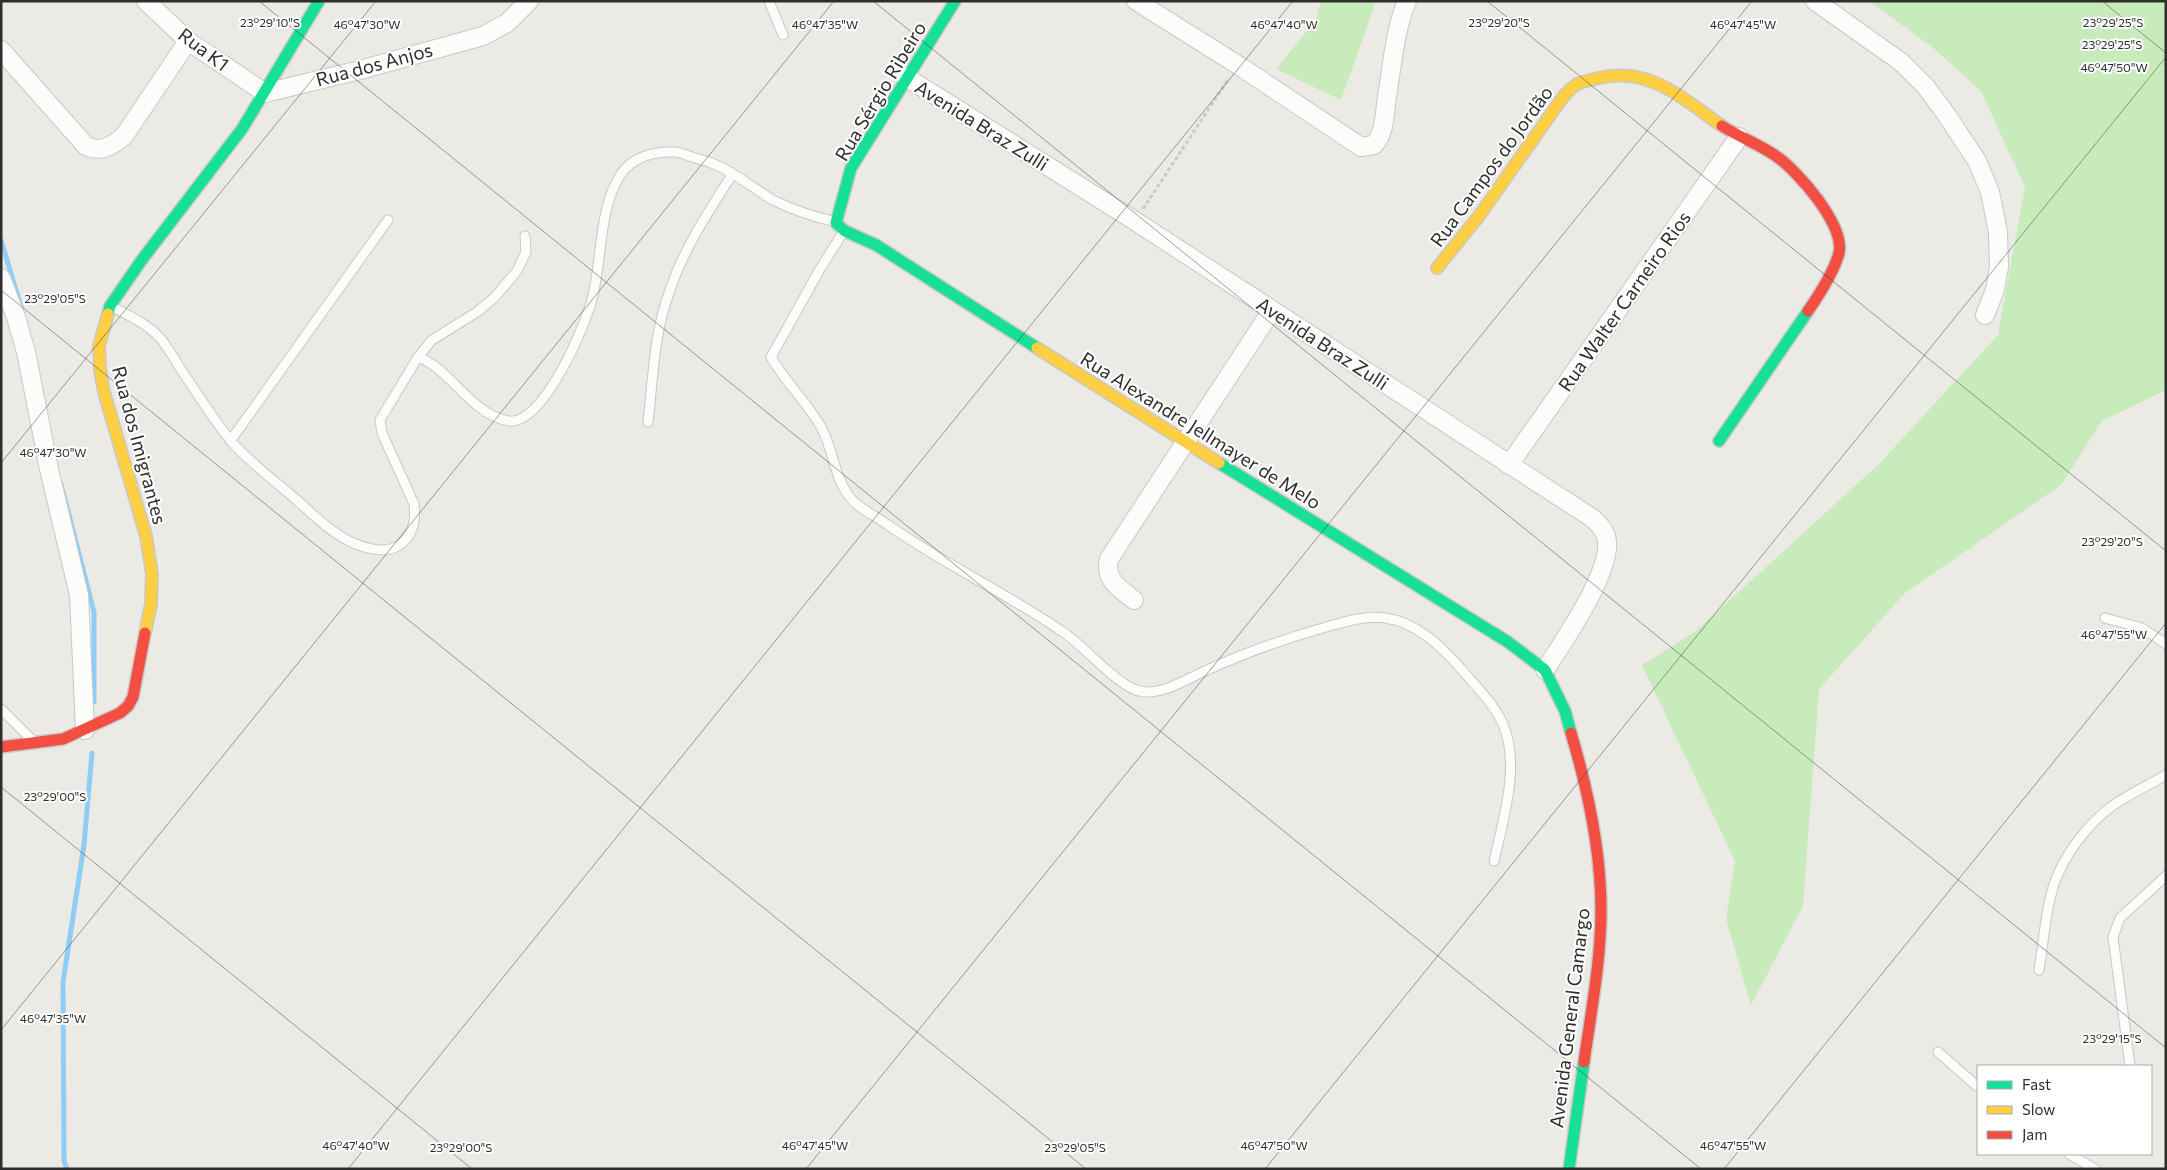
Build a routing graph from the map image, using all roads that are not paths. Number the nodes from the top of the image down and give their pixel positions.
1 (146, 1) edge
2 (319, 1) edge
3 (528, 1) edge
4 (769, 1) edge
5 (956, 1) edge
6 (1136, 1) edge
7 (1407, 1) edge
8 (1815, 1) edge
9 (783, 35) dead end
10 (188, 41) junction
11 (1, 50) edge
12 (906, 77) junction
13 (265, 93) junction
14 (1739, 137) junction
15 (732, 174) junction
16 (388, 220) dead end
17 (840, 227) junction
18 (525, 236) dead end
19 (1437, 268) dead end
20 (1, 278) edge
21 (110, 306) junction
22 (1272, 310) junction
23 (1985, 315) dead end
24 (418, 357) junction
25 (648, 422) dead end
26 (231, 440) junction
27 (1719, 441) dead end
28 (1186, 443) junction
29 (1509, 465) junction
30 (1134, 600) dead end
31 (2105, 618) dead end
32 (2166, 644) edge
33 (1545, 670) junction
34 (1, 709) edge
35 (85, 730) junction
36 (34, 744) junction
37 (1, 747) edge
38 (2166, 776) edge
39 (1494, 860) dead end
40 (2166, 876) edge
41 (2039, 970) dead end
42 (1938, 1052) dead end
43 (2130, 1065) edge
44 (1977, 1086) edge
45 (2071, 1155) edge
46 (1569, 1169) edge
47 (2095, 1169) edge

1 - 10 street, Rua K1
2 - 13 street, Rua dos Imigrantes
3 - 13 street, Rua dos Anjos
4 - 9 lane
5 - 12 street, Rua Sérgio Ribeiro
6 - 7 street
8 - 23 street
10 - 11 street
10 - 13 street, Rua K1
12 - 17 street, Rua Sérgio Ribeiro
12 - 22 street, Avenida Braz Zulli
13 - 21 street, Rua dos Imigrantes
14 - 19 street, Rua Campos do Jordão
14 - 27 street, Rua Campos do Jordão
14 - 29 street, Rua Walter Carneiro Rios
15 - 17 lane
15 - 24 lane
15 - 25 lane
16 - 26 lane
17 - 28 street, Rua Alexandre Jellmayer de Melo
17 - 39 lane
18 - 24 lane
20 - 35 street
21 - 26 lane
21 - 35 street, Rua dos Imigrantes
22 - 28 street
22 - 29 street, Avenida Braz Zulli
24 - 26 lane
28 - 30 street
28 - 33 street, Rua Alexandre Jellmayer de Melo
29 - 33 street, Avenida Braz Zulli
31 - 32 lane
33 - 46 street, Avenida General Camargo
34 - 36 lane
35 - 36 street, Rua dos Imigrantes
36 - 37 street, Rua dos Imigrantes
38 - 41 lane
40 - 43 lane
42 - 44 lane
45 - 47 lane

